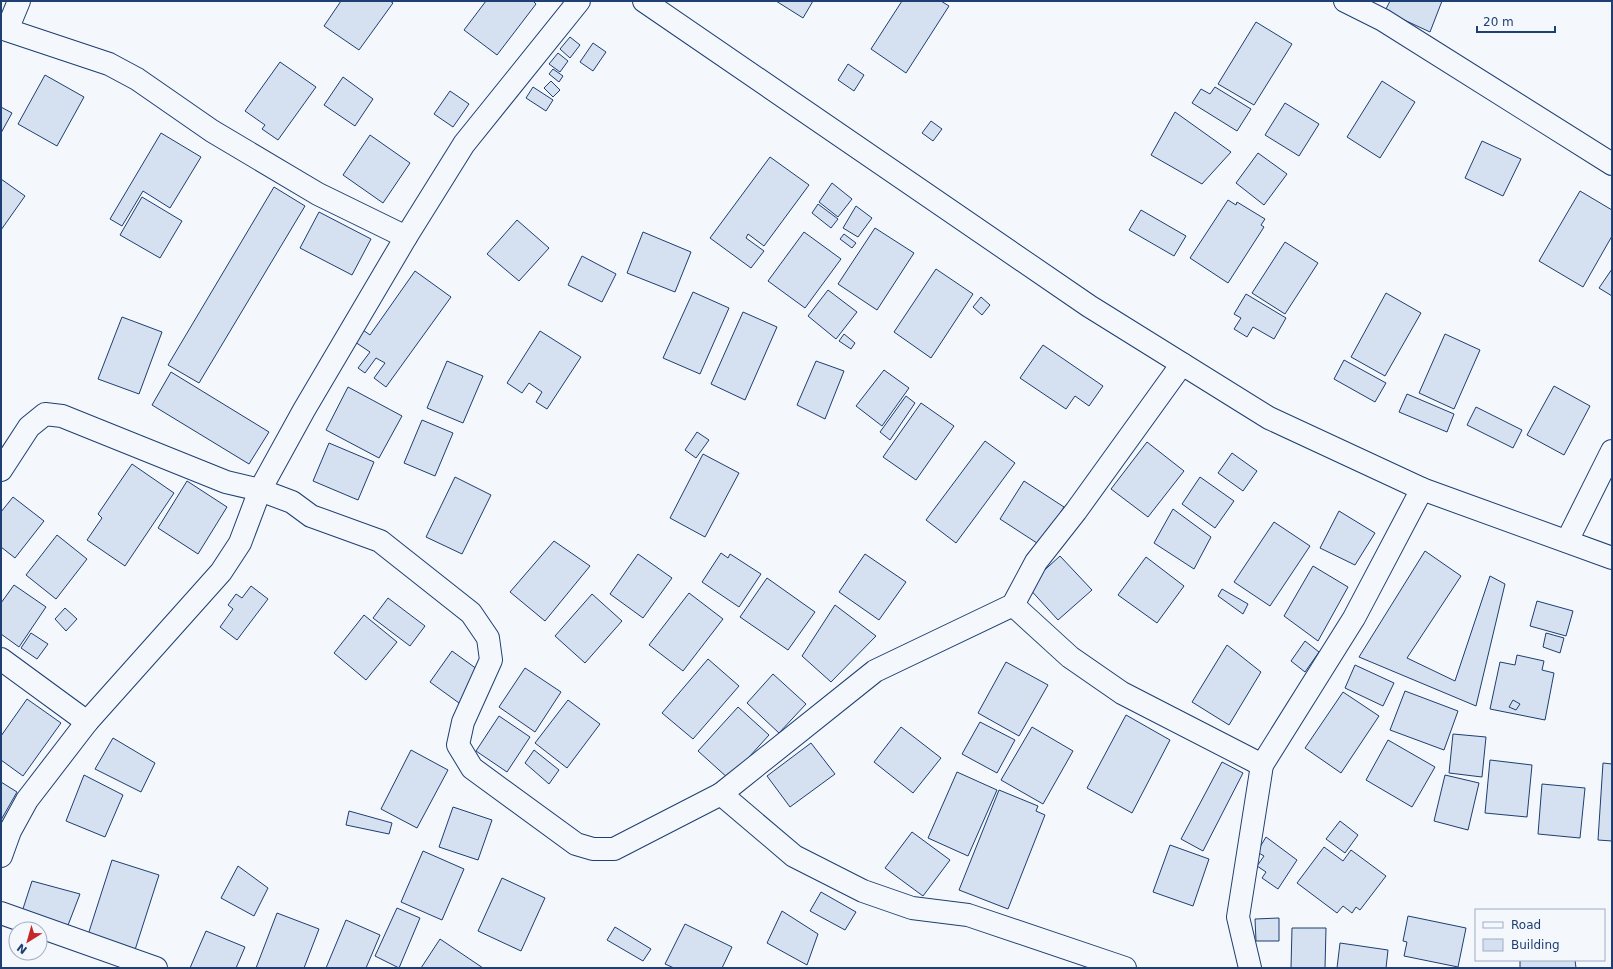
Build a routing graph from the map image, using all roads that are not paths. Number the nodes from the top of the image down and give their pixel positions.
1 (19, 1) edge
2 (579, 1) edge
3 (644, 1) edge
4 (1345, 1) edge
5 (1612, 164) edge
6 (406, 237) junction
7 (1182, 364) junction
8 (1612, 451) edge
9 (1, 470) edge
10 (1422, 489) junction
11 (260, 490) junction
12 (1567, 541) junction
13 (1612, 558) edge
14 (1013, 605) junction
15 (1, 659) edge
16 (87, 722) junction
17 (1262, 765) junction
18 (721, 794) junction
19 (1, 856) edge
20 (1, 913) edge
21 (156, 968) edge
22 (1125, 968) edge
23 (1250, 968) edge

1 - 6 street
2 - 6 street
3 - 7 street
4 - 5 street
6 - 11 street
7 - 10 street
7 - 14 street
8 - 12 street
9 - 11 street
10 - 12 street
10 - 17 street
11 - 16 street
11 - 18 street
12 - 13 street
14 - 17 street
14 - 18 street
15 - 16 street
16 - 19 street
17 - 23 street
18 - 22 street
20 - 21 street

